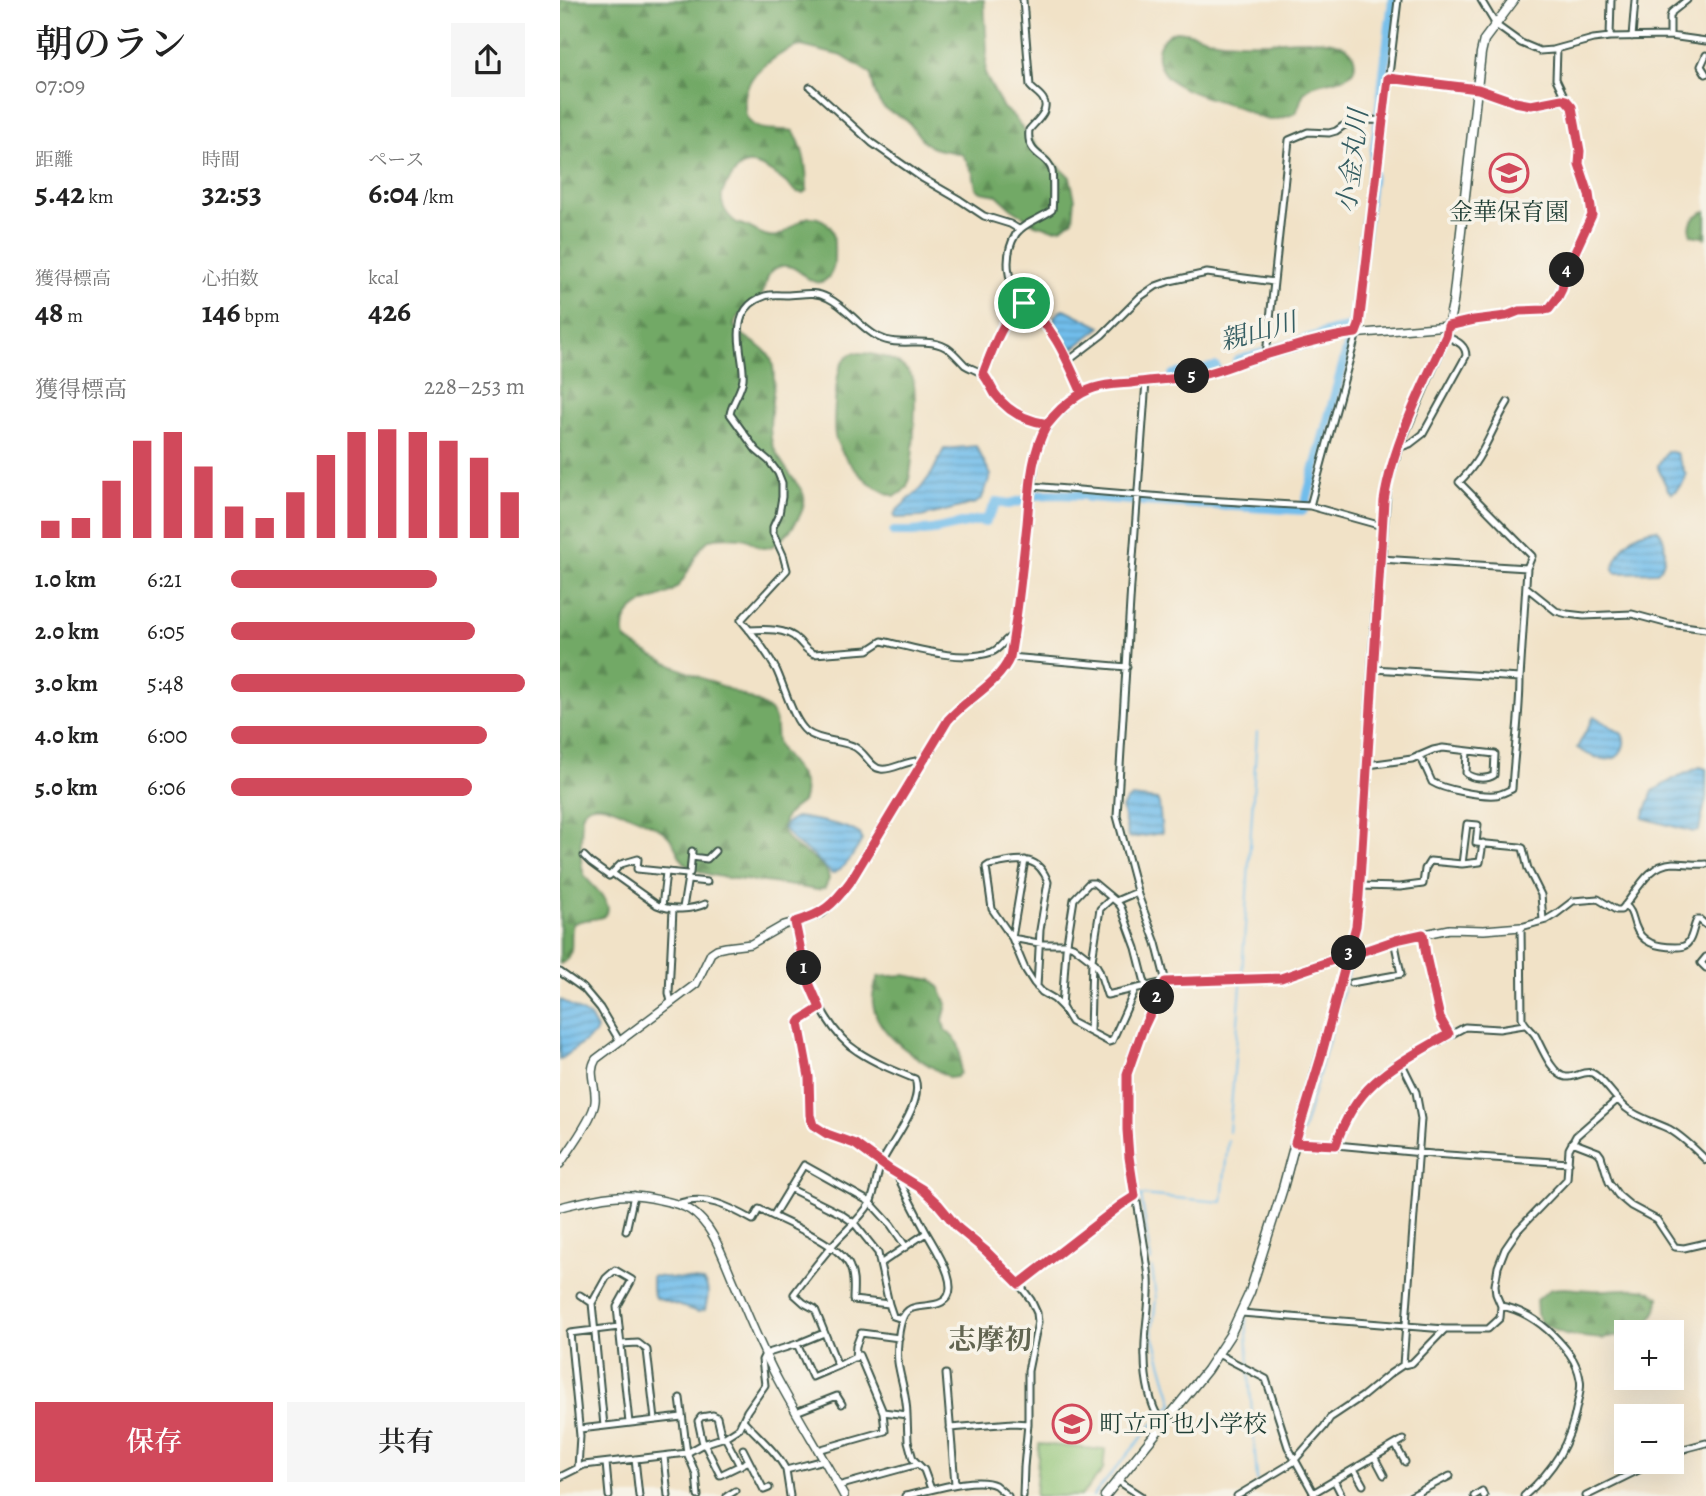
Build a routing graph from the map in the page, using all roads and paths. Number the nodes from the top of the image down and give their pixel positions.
1 (1023, 0) edge
2 (1398, 0) edge
3 (1481, 0) edge
4 (1514, 0) edge
5 (1611, 0) edge
6 (1635, 0) edge
7 (1687, 0) edge
8 (1496, 25) junction
9 (1670, 36) junction
10 (1610, 37) junction
11 (1632, 37) junction
12 (1706, 41) edge
13 (1557, 49) junction
14 (1706, 55) edge
15 (1706, 74) edge
16 (1388, 78) junction
17 (810, 87) dead end
18 (1478, 89) junction
19 (1566, 100) junction
20 (1383, 121) junction
21 (1020, 230) junction
22 (1274, 282) junction
23 (1024, 303) junction
24 (1448, 326) junction
25 (1356, 333) junction
26 (1446, 336) junction
27 (1266, 352) junction
28 (1068, 361) junction
29 (983, 374) junction
30 (1146, 381) junction
31 (1082, 393) junction
32 (1508, 402) dead end
33 (1048, 424) junction
34 (1398, 449) junction
35 (1031, 486) junction
36 (1139, 494) junction
37 (1310, 506) junction
38 (1382, 526) junction
39 (1380, 559) junction
40 (1527, 568) junction
41 (1526, 587) junction
42 (1706, 629) edge
43 (749, 630) junction
44 (1014, 635) junction
45 (1010, 657) junction
46 (1127, 667) junction
47 (1373, 669) junction
48 (1520, 678) junction
49 (1467, 751) junction
50 (1418, 756) junction
51 (923, 761) junction
52 (1368, 765) junction
53 (1483, 843) junction
54 (715, 851) dead end
55 (584, 856) dead end
56 (1025, 860) junction
57 (1462, 864) junction
58 (1706, 864) edge
59 (666, 872) junction
60 (612, 873) junction
61 (687, 877) junction
62 (707, 882) dead end
63 (1359, 886) junction
64 (1137, 892) junction
65 (1114, 900) junction
66 (705, 904) dead end
67 (1625, 905) junction
68 (662, 906) junction
69 (683, 908) junction
70 (673, 909) junction
71 (1543, 920) junction
72 (795, 922) junction
73 (1706, 925) edge
74 (1521, 927) junction
75 (1423, 934) junction
76 (1012, 938) junction
77 (1394, 940) junction
78 (1039, 943) junction
79 (1067, 944) junction
80 (1348, 955) junction
81 (1706, 957) edge
82 (1092, 960) junction
83 (1706, 968) edge
84 (560, 972) edge
85 (1165, 982) junction
86 (1351, 983) dead end
87 (1037, 987) junction
88 (1146, 987) junction
89 (1135, 990) junction
90 (671, 1002) junction
91 (1062, 1007) junction
92 (820, 1008) junction
93 (1524, 1025) junction
94 (1090, 1032) junction
95 (1449, 1034) junction
96 (619, 1040) junction
97 (1401, 1062) junction
98 (1617, 1100) junction
99 (1572, 1142) junction
100 (1295, 1143) junction
101 (1336, 1145) junction
102 (1419, 1153) junction
103 (1706, 1160) edge
104 (1569, 1163) junction
105 (560, 1164) edge
106 (881, 1164) junction
107 (896, 1173) junction
108 (789, 1188) junction
109 (634, 1195) junction
110 (1135, 1196) junction
111 (870, 1202) junction
112 (677, 1204) junction
113 (560, 1207) edge
114 (772, 1216) junction
115 (854, 1223) junction
116 (626, 1231) dead end
117 (926, 1233) junction
118 (1706, 1242) edge
119 (832, 1246) junction
120 (906, 1247) junction
121 (880, 1264) junction
122 (1019, 1284) junction
123 (580, 1295) dead end
124 (592, 1303) junction
125 (889, 1304) junction
126 (1501, 1306) junction
127 (1245, 1313) junction
128 (902, 1319) junction
129 (1406, 1325) junction
130 (619, 1327) junction
131 (594, 1329) junction
132 (1445, 1329) junction
133 (824, 1333) junction
134 (899, 1338) junction
135 (797, 1344) junction
136 (621, 1345) junction
137 (765, 1354) junction
138 (1218, 1354) junction
139 (855, 1358) junction
140 (1403, 1365) junction
141 (838, 1366) junction
142 (946, 1374) dead end
143 (680, 1398) dead end
144 (842, 1404) dead end
145 (796, 1412) junction
146 (883, 1412) junction
147 (907, 1415) junction
148 (682, 1417) junction
149 (655, 1420) junction
150 (744, 1421) junction
151 (629, 1423) junction
152 (1164, 1423) junction
153 (1028, 1424) junction
154 (604, 1426) junction
155 (950, 1428) junction
156 (580, 1429) junction
157 (723, 1437) junction
158 (1403, 1440) dead end
159 (1706, 1443) edge
160 (703, 1444) junction
161 (1396, 1446) junction
162 (743, 1449) dead end
163 (1684, 1449) edge
164 (818, 1450) junction
165 (687, 1453) junction
166 (664, 1456) junction
167 (1375, 1458) junction
168 (635, 1459) junction
169 (824, 1460) junction
170 (1294, 1460) junction
171 (749, 1461) junction
172 (1405, 1462) dead end
173 (606, 1463) junction
174 (918, 1464) junction
175 (740, 1466) junction
176 (578, 1468) junction
177 (786, 1469) junction
178 (1354, 1469) junction
179 (1631, 1474) edge
180 (1384, 1475) dead end
181 (1450, 1476) dead end
182 (560, 1477) edge
183 (1334, 1480) junction
184 (1118, 1481) junction
185 (955, 1484) junction
186 (1363, 1485) dead end
187 (838, 1486) junction
188 (941, 1487) junction
189 (769, 1488) dead end
190 (931, 1489) junction
191 (735, 1492) dead end
192 (1314, 1494) edge
193 (609, 1496) edge
194 (639, 1496) edge
195 (668, 1496) edge
196 (698, 1496) edge
197 (727, 1496) edge
198 (790, 1496) edge
199 (844, 1496) edge
200 (905, 1496) edge
201 (942, 1496) edge
202 (1008, 1496) edge
203 (1023, 1496) edge
204 (1105, 1496) edge
205 (1141, 1496) edge
206 (1237, 1496) edge
207 (1342, 1496) edge
208 (1411, 1496) edge
209 (1474, 1496) edge
210 (1484, 1496) edge
211 (1524, 1496) edge
212 (1586, 1496) edge

1 - 21 street
2 - 16 street
3 - 8 street
4 - 8 main road
5 - 10 street
6 - 11 street
7 - 9 street
8 - 13 street
8 - 18 main road
9 - 11 street
9 - 12 street
10 - 11 street
10 - 13 street
13 - 19 street
14 - 15 street
16 - 18 street
16 - 20 street
17 - 21 street
18 - 19 street
18 - 24 main road
19 - 24 street
20 - 22 street
20 - 25 street
21 - 23 street
22 - 27 street
22 - 28 street
23 - 28 street
23 - 29 street
24 - 25 street
24 - 26 main road
25 - 27 street
25 - 37 street
26 - 34 main road
26 - 34 street
27 - 30 street
28 - 31 street
29 - 33 street
29 - 43 street
30 - 31 street
30 - 36 street
31 - 33 street
32 - 40 street
33 - 35 street
34 - 38 main road
35 - 36 street
35 - 44 street
36 - 37 street
36 - 46 street
37 - 38 street
38 - 39 main road
39 - 40 street
39 - 47 main road
40 - 41 street
41 - 42 street
41 - 48 street
43 - 44 street
43 - 51 street
44 - 45 street
45 - 46 street
45 - 51 street
46 - 64 street
47 - 48 street
47 - 52 main road
48 - 50 street
49 - 49 street
49 - 50 street
50 - 52 street
51 - 72 street
52 - 63 main road
53 - 57 street
53 - 57 street
53 - 71 street
54 - 61 street
55 - 60 street
56 - 76 street
56 - 76 street
56 - 78 street
57 - 63 street
58 - 67 street
59 - 60 street
59 - 61 street
59 - 68 street
60 - 68 street
61 - 62 street
61 - 69 street
63 - 80 main road
64 - 65 street
64 - 85 street
65 - 79 street
65 - 82 street
65 - 88 street
66 - 69 street
67 - 71 street
67 - 73 street
68 - 70 street
69 - 70 street
70 - 90 street
71 - 74 street
72 - 90 street
72 - 92 street
74 - 75 street
74 - 93 street
75 - 77 street
75 - 95 street
76 - 78 street
76 - 87 street
77 - 80 street
77 - 86 street
78 - 79 street
78 - 87 street
79 - 82 street
79 - 91 street
80 - 85 street
80 - 100 main road
81 - 83 street
82 - 89 street
82 - 94 street
84 - 96 street
85 - 88 street
85 - 110 street
87 - 91 street
88 - 89 street
89 - 94 street
90 - 96 street
91 - 94 street
92 - 106 street
92 - 106 street
93 - 95 street
93 - 98 street
95 - 97 street
96 - 105 street
97 - 101 street
97 - 102 street
98 - 99 street
98 - 103 street
99 - 104 street
99 - 118 street
100 - 101 street
100 - 127 main road
101 - 102 street
102 - 104 street
102 - 129 street
104 - 126 street
106 - 107 street
106 - 111 street
107 - 117 street
107 - 122 street
108 - 111 street
108 - 114 street
108 - 115 street
109 - 112 street
109 - 113 street
109 - 116 street
110 - 122 street
110 - 152 street
111 - 115 street
111 - 120 street
112 - 114 street
112 - 137 street
114 - 119 street
115 - 119 street
115 - 121 street
117 - 120 street
117 - 128 street
119 - 125 street
119 - 133 street
120 - 121 street
121 - 125 street
122 - 153 street
123 - 124 street
124 - 130 street
124 - 131 street
125 - 128 street
126 - 132 street
126 - 211 street
127 - 129 street
127 - 138 main road
128 - 134 street
129 - 132 street
129 - 140 street
130 - 131 street
130 - 136 street
131 - 154 street
131 - 156 street
132 - 140 street
133 - 135 street
133 - 141 street
134 - 139 street
134 - 147 street
135 - 137 street
135 - 141 street
136 - 149 street
136 - 151 street
137 - 145 street
137 - 150 street
138 - 152 main road
138 - 170 street
139 - 141 street
139 - 146 street
140 - 170 street
142 - 155 street
143 - 148 street
144 - 145 street
145 - 164 street
146 - 147 street
146 - 164 street
147 - 174 street
148 - 149 street
148 - 165 street
149 - 151 street
150 - 157 street
150 - 177 street
151 - 154 street
152 - 184 main road
153 - 155 street
153 - 203 street
154 - 156 street
155 - 185 street
156 - 176 street
157 - 160 street
157 - 160 street
157 - 175 street
158 - 161 street
159 - 163 street
160 - 165 street
160 - 175 street
161 - 167 street
161 - 172 street
162 - 171 street
164 - 169 street
165 - 166 street
165 - 196 street
166 - 168 street
166 - 195 street
167 - 178 street
167 - 180 street
168 - 173 street
168 - 194 street
169 - 177 street
169 - 187 street
170 - 192 street
170 - 206 street
171 - 175 street
171 - 189 street
173 - 176 street
173 - 193 street
174 - 187 street
174 - 190 street
176 - 182 street
177 - 198 street
178 - 183 street
178 - 186 street
179 - 212 street
181 - 208 street
183 - 192 street
183 - 207 street
184 - 204 main road
184 - 205 street
185 - 188 street
185 - 202 street
187 - 199 street
188 - 190 street
188 - 201 street
190 - 200 street
191 - 197 street
209 - 210 street

